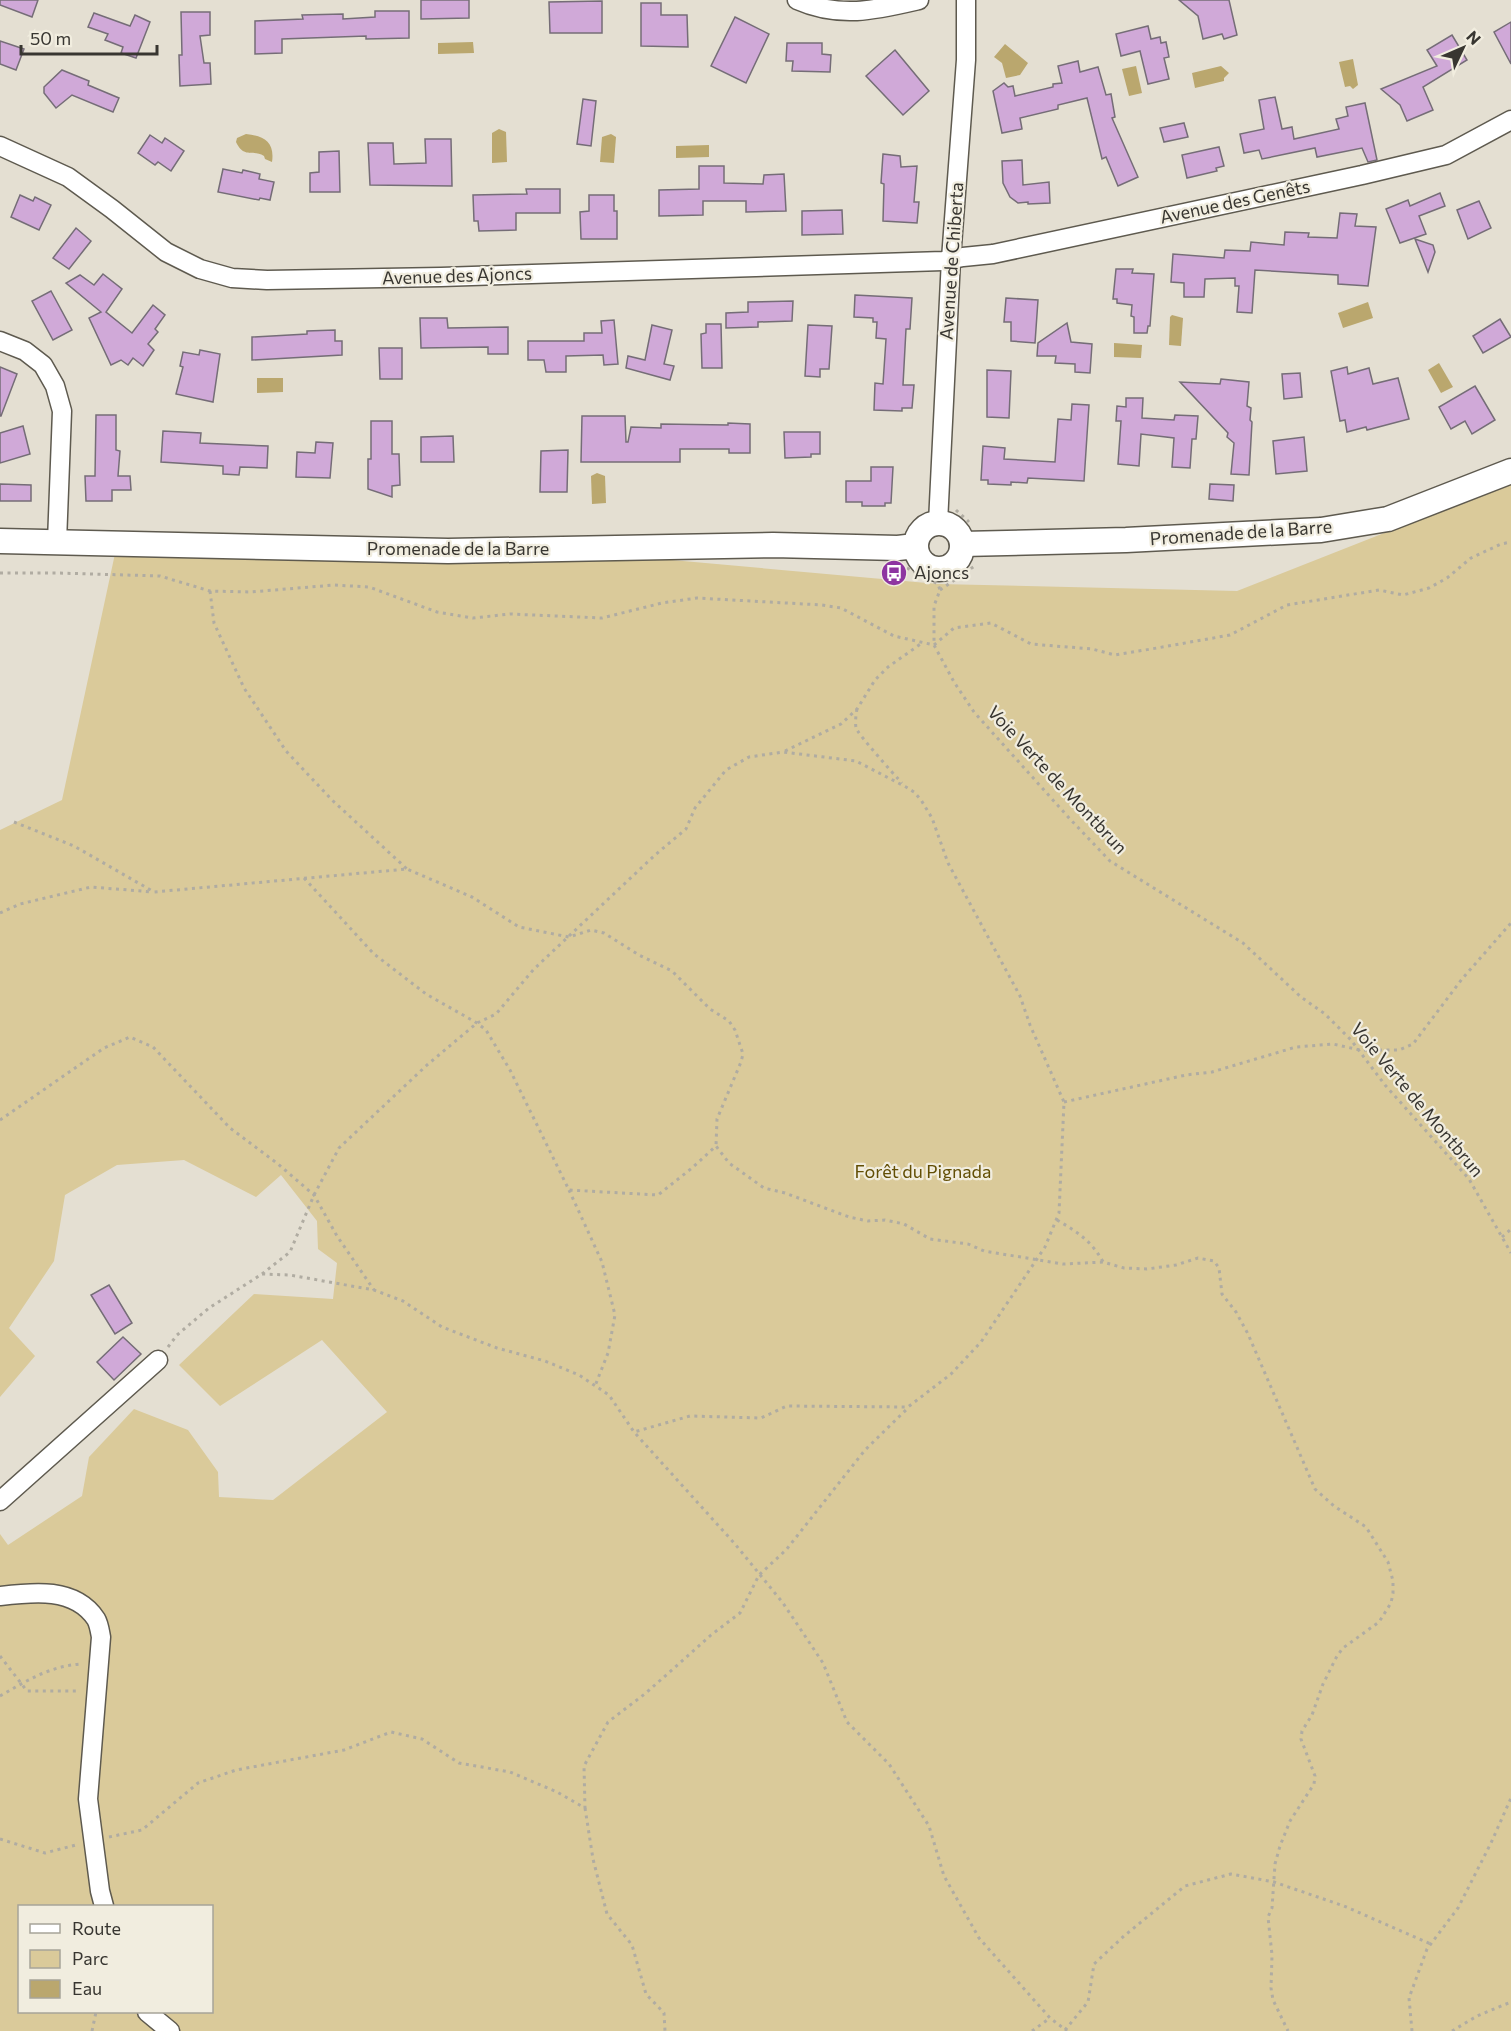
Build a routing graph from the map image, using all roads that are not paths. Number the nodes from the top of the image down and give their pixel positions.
1 (797, 0) edge
2 (920, 0) edge
3 (966, 0) edge
4 (1511, 120) edge
5 (0, 146) edge
6 (951, 259) junction
7 (0, 341) edge
8 (1511, 471) edge
9 (938, 523) junction
10 (0, 541) edge
11 (57, 542) junction
12 (962, 544) junction
13 (907, 547) junction
14 (158, 1360) road end
15 (0, 1501) edge
16 (0, 1596) edge
17 (104, 1905) edge
18 (148, 2013) edge
19 (170, 2031) edge

1 - 2 street
3 - 6 street, Avenue de Chiberta
4 - 6 street, Avenue des Genêts
5 - 6 street, Avenue des Ajoncs
6 - 9 street, Avenue de Chiberta
7 - 11 street
8 - 12 main road, Promenade de la Barre
9 - 12 main road
9 - 13 main road
10 - 11 main road, Promenade de la Barre
11 - 13 main road, Promenade de la Barre
12 - 13 main road
14 - 15 street
16 - 17 street
18 - 19 street

